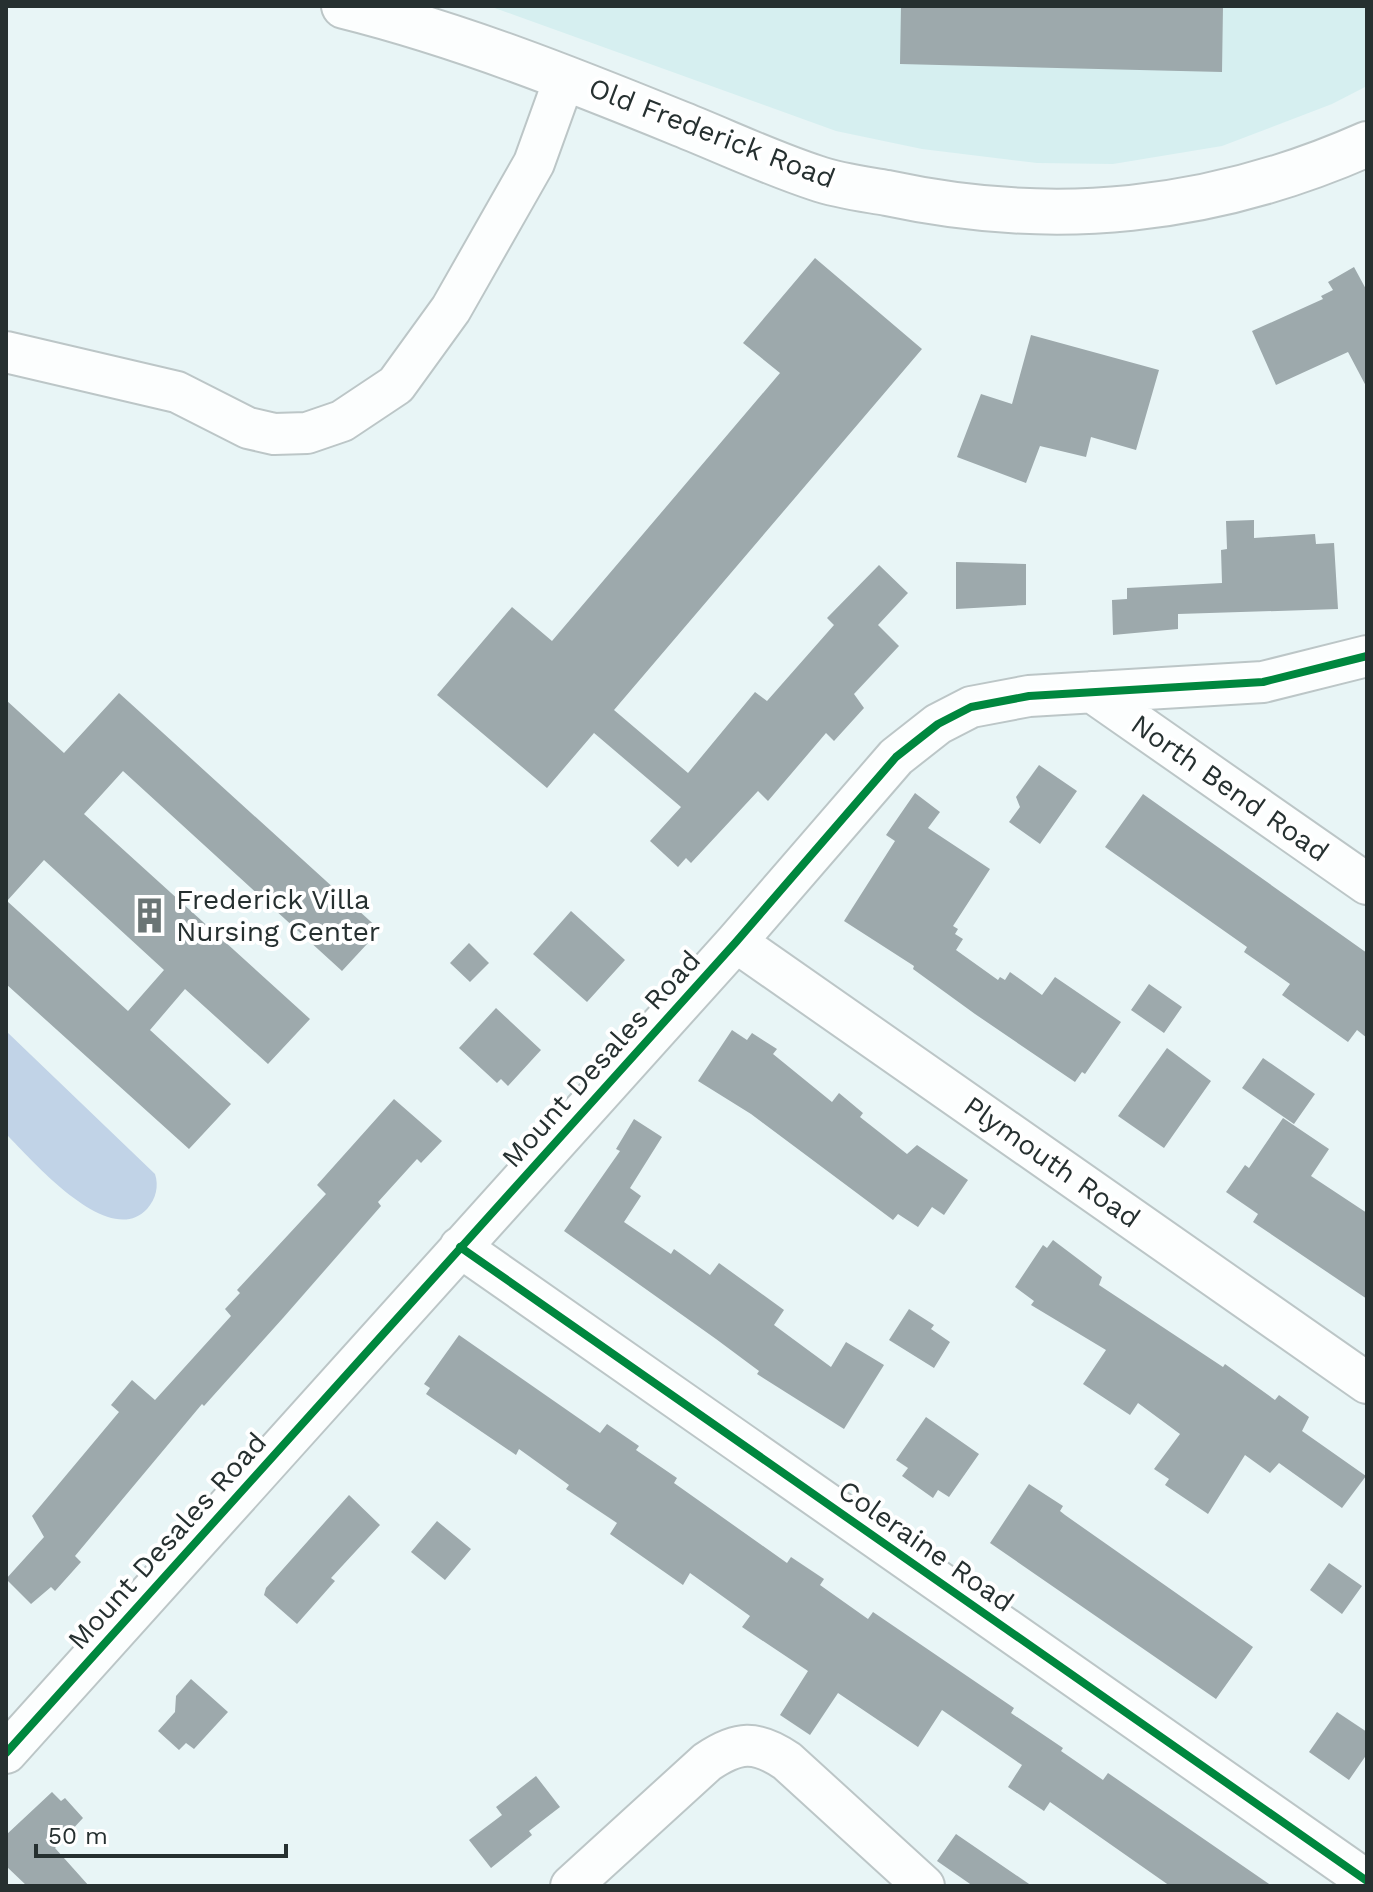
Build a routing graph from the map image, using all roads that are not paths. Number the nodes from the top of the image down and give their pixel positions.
1 (344, 6) edge
2 (565, 77) junction
3 (1367, 144) edge
4 (6, 352) edge
5 (1367, 656) edge
6 (1092, 692) junction
7 (1367, 884) edge
8 (736, 942) junction
9 (460, 1247) junction
10 (1367, 1383) edge
11 (6, 1753) edge
12 (1367, 1881) edge
13 (571, 1886) edge
14 (924, 1886) edge

1 - 2 street, Old Frederick Road
2 - 3 street, Old Frederick Road
2 - 4 street
5 - 6 street, Mount Desales Road
6 - 7 street, North Bend Road
6 - 8 street, Mount Desales Road
8 - 9 street, Mount Desales Road
8 - 10 street, Plymouth Road
9 - 11 street, Mount Desales Road
9 - 12 street, Coleraine Road
13 - 14 street

